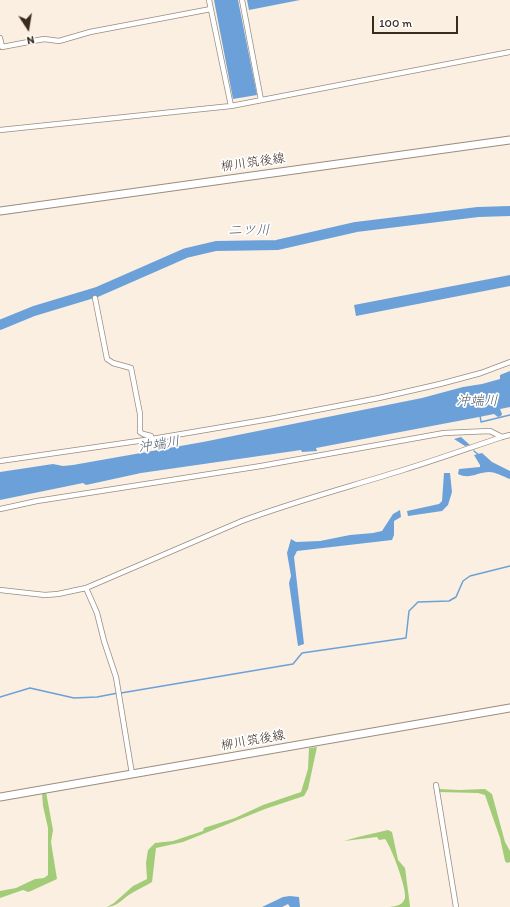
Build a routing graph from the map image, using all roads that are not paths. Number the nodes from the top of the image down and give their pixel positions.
1 (209, 0) edge
2 (242, 0) edge
3 (211, 9) junction
4 (0, 38) edge
5 (510, 52) edge
6 (261, 100) junction
7 (231, 106) junction
8 (0, 130) edge
9 (510, 140) edge
10 (0, 211) edge
11 (95, 298) dead end
12 (510, 362) edge
13 (510, 435) edge
14 (502, 437) junction
15 (152, 439) junction
16 (0, 461) edge
17 (0, 509) edge
18 (86, 588) junction
19 (0, 590) edge
20 (510, 708) edge
21 (132, 774) junction
22 (436, 785) dead end
23 (0, 797) edge
24 (456, 907) edge

1 - 3 street
2 - 6 street
3 - 4 street
3 - 7 street
5 - 6 street
6 - 7 street
7 - 8 street
9 - 10 main road, 柳川筑後線
11 - 15 street
12 - 15 street
13 - 14 street
14 - 17 street
14 - 18 street
15 - 16 street
18 - 19 street
18 - 21 street
20 - 21 main road, 柳川筑後線
21 - 23 main road, 柳川筑後線
22 - 24 street

